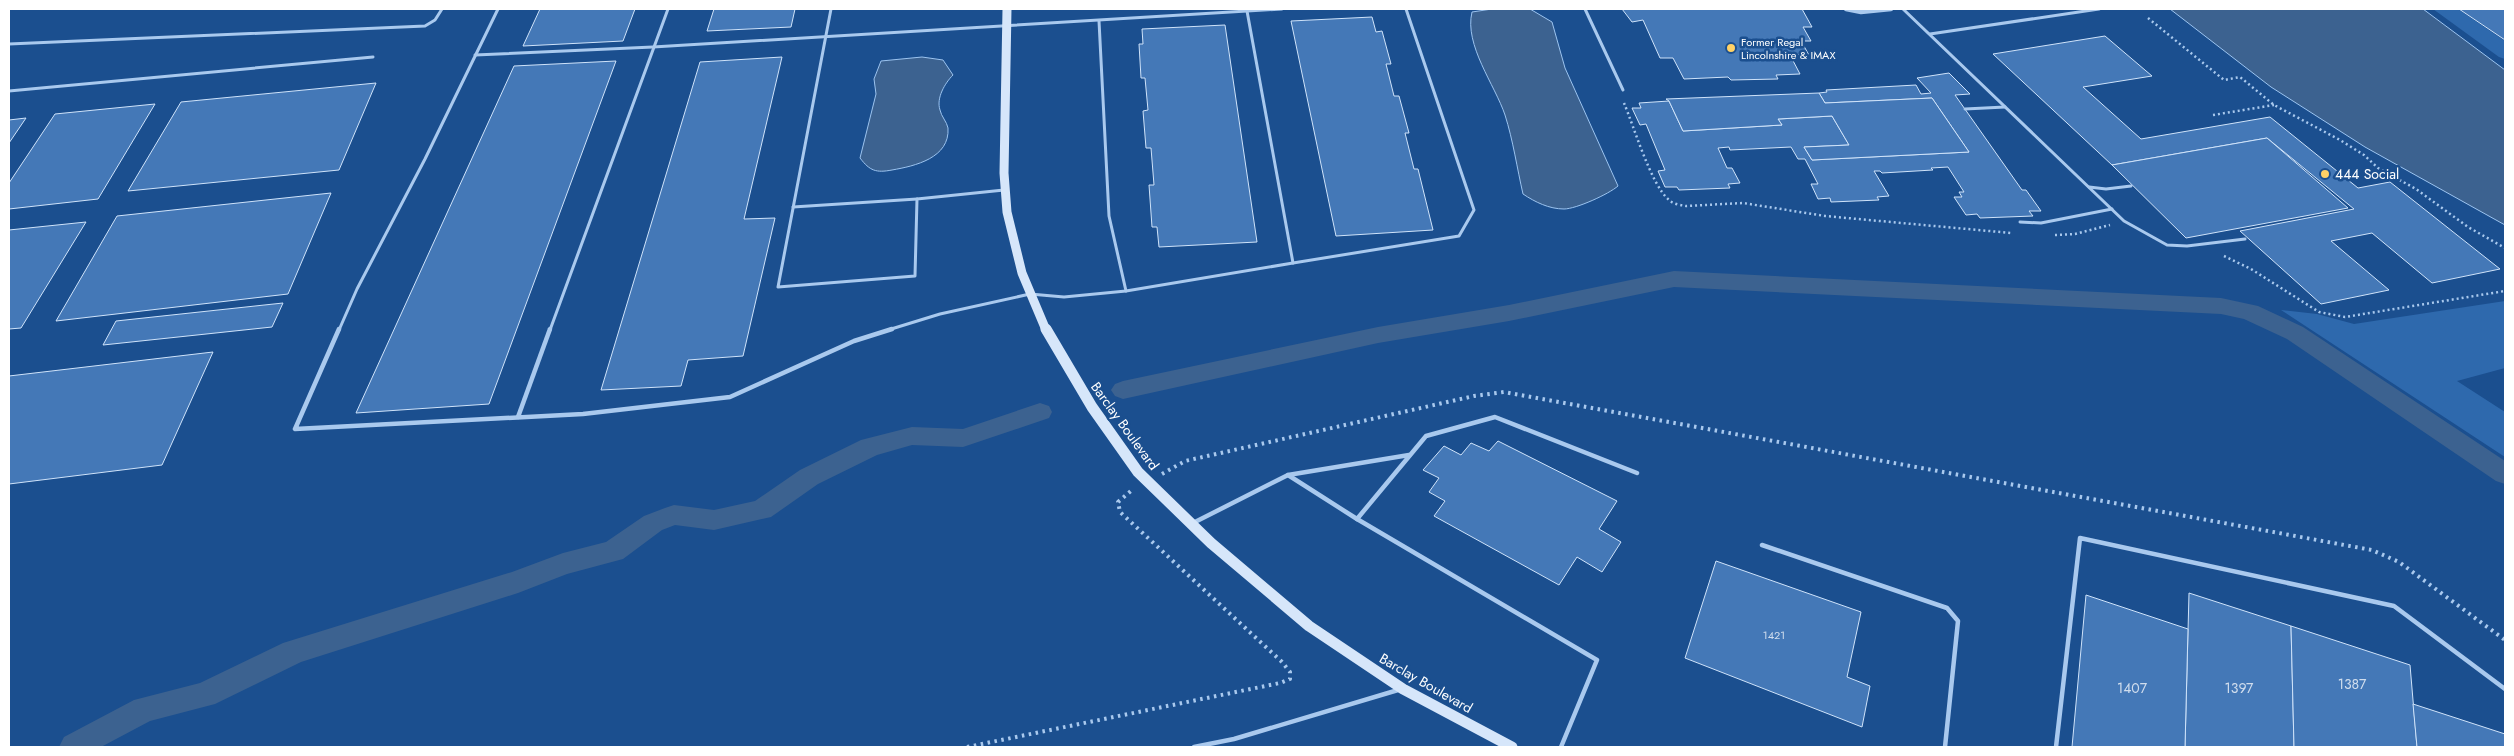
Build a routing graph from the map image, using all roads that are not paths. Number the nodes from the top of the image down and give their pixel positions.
1 (442, 9) edge
2 (498, 9) edge
3 (668, 9) edge
4 (831, 9) edge
5 (1007, 9) edge
6 (1171, 9) edge
7 (1282, 9) edge
8 (1406, 9) edge
9 (1585, 9) edge
10 (1846, 9) edge
11 (1891, 9) edge
12 (1903, 9) edge
13 (2099, 9) edge
14 (1246, 11) junction
15 (1171, 16) junction
16 (1099, 21) junction
17 (1006, 27) junction
18 (1930, 34) junction
19 (826, 36) junction
20 (9, 44) edge
21 (654, 47) junction
22 (475, 55) junction
23 (373, 58) dead end
24 (1623, 90) road end
25 (9, 92) edge
26 (2006, 107) junction
27 (1965, 109) dead end
28 (2131, 186) dead end
29 (2089, 187) junction
30 (1005, 190) junction
31 (917, 199) junction
32 (793, 207) junction
33 (2112, 209) junction
34 (2020, 222) dead end
35 (2245, 239) dead end
36 (1293, 263) junction
37 (1126, 291) junction
38 (1030, 294) junction
39 (518, 417) junction
40 (1409, 455) junction
41 (1637, 473) dead end
42 (1288, 475) junction
43 (1357, 519) junction
44 (1191, 524) junction
45 (1762, 545) dead end
46 (1403, 689) junction
47 (2505, 689) edge
48 (1194, 747) edge
49 (1512, 747) edge
50 (1561, 747) edge
51 (1945, 747) edge
52 (2056, 747) edge

1 - 20 lane
2 - 22 lane
3 - 21 lane
4 - 19 lane
5 - 17 street, Barclay Boulevard
6 - 15 lane
7 - 14 lane
8 - 36 lane
9 - 24 lane
10 - 11 street
12 - 18 lane
13 - 18 lane
14 - 15 lane
14 - 36 lane
15 - 16 lane
16 - 17 lane
16 - 37 lane
17 - 19 lane
17 - 30 street, Barclay Boulevard
18 - 26 lane
19 - 21 lane
19 - 32 lane
21 - 22 lane
21 - 39 lane
22 - 39 lane
23 - 25 lane
26 - 27 lane
26 - 29 lane
28 - 29 lane
29 - 33 lane
30 - 31 lane
30 - 38 street, Barclay Boulevard
31 - 32 lane
31 - 32 lane
33 - 34 lane
33 - 35 lane
36 - 37 lane
37 - 38 lane
38 - 39 lane
38 - 44 street, Barclay Boulevard
40 - 41 lane
40 - 42 lane
40 - 43 lane
42 - 43 lane
42 - 44 lane
43 - 50 lane
44 - 46 street, Barclay Boulevard
45 - 51 lane
46 - 48 lane
46 - 49 street, Barclay Boulevard
47 - 52 lane

